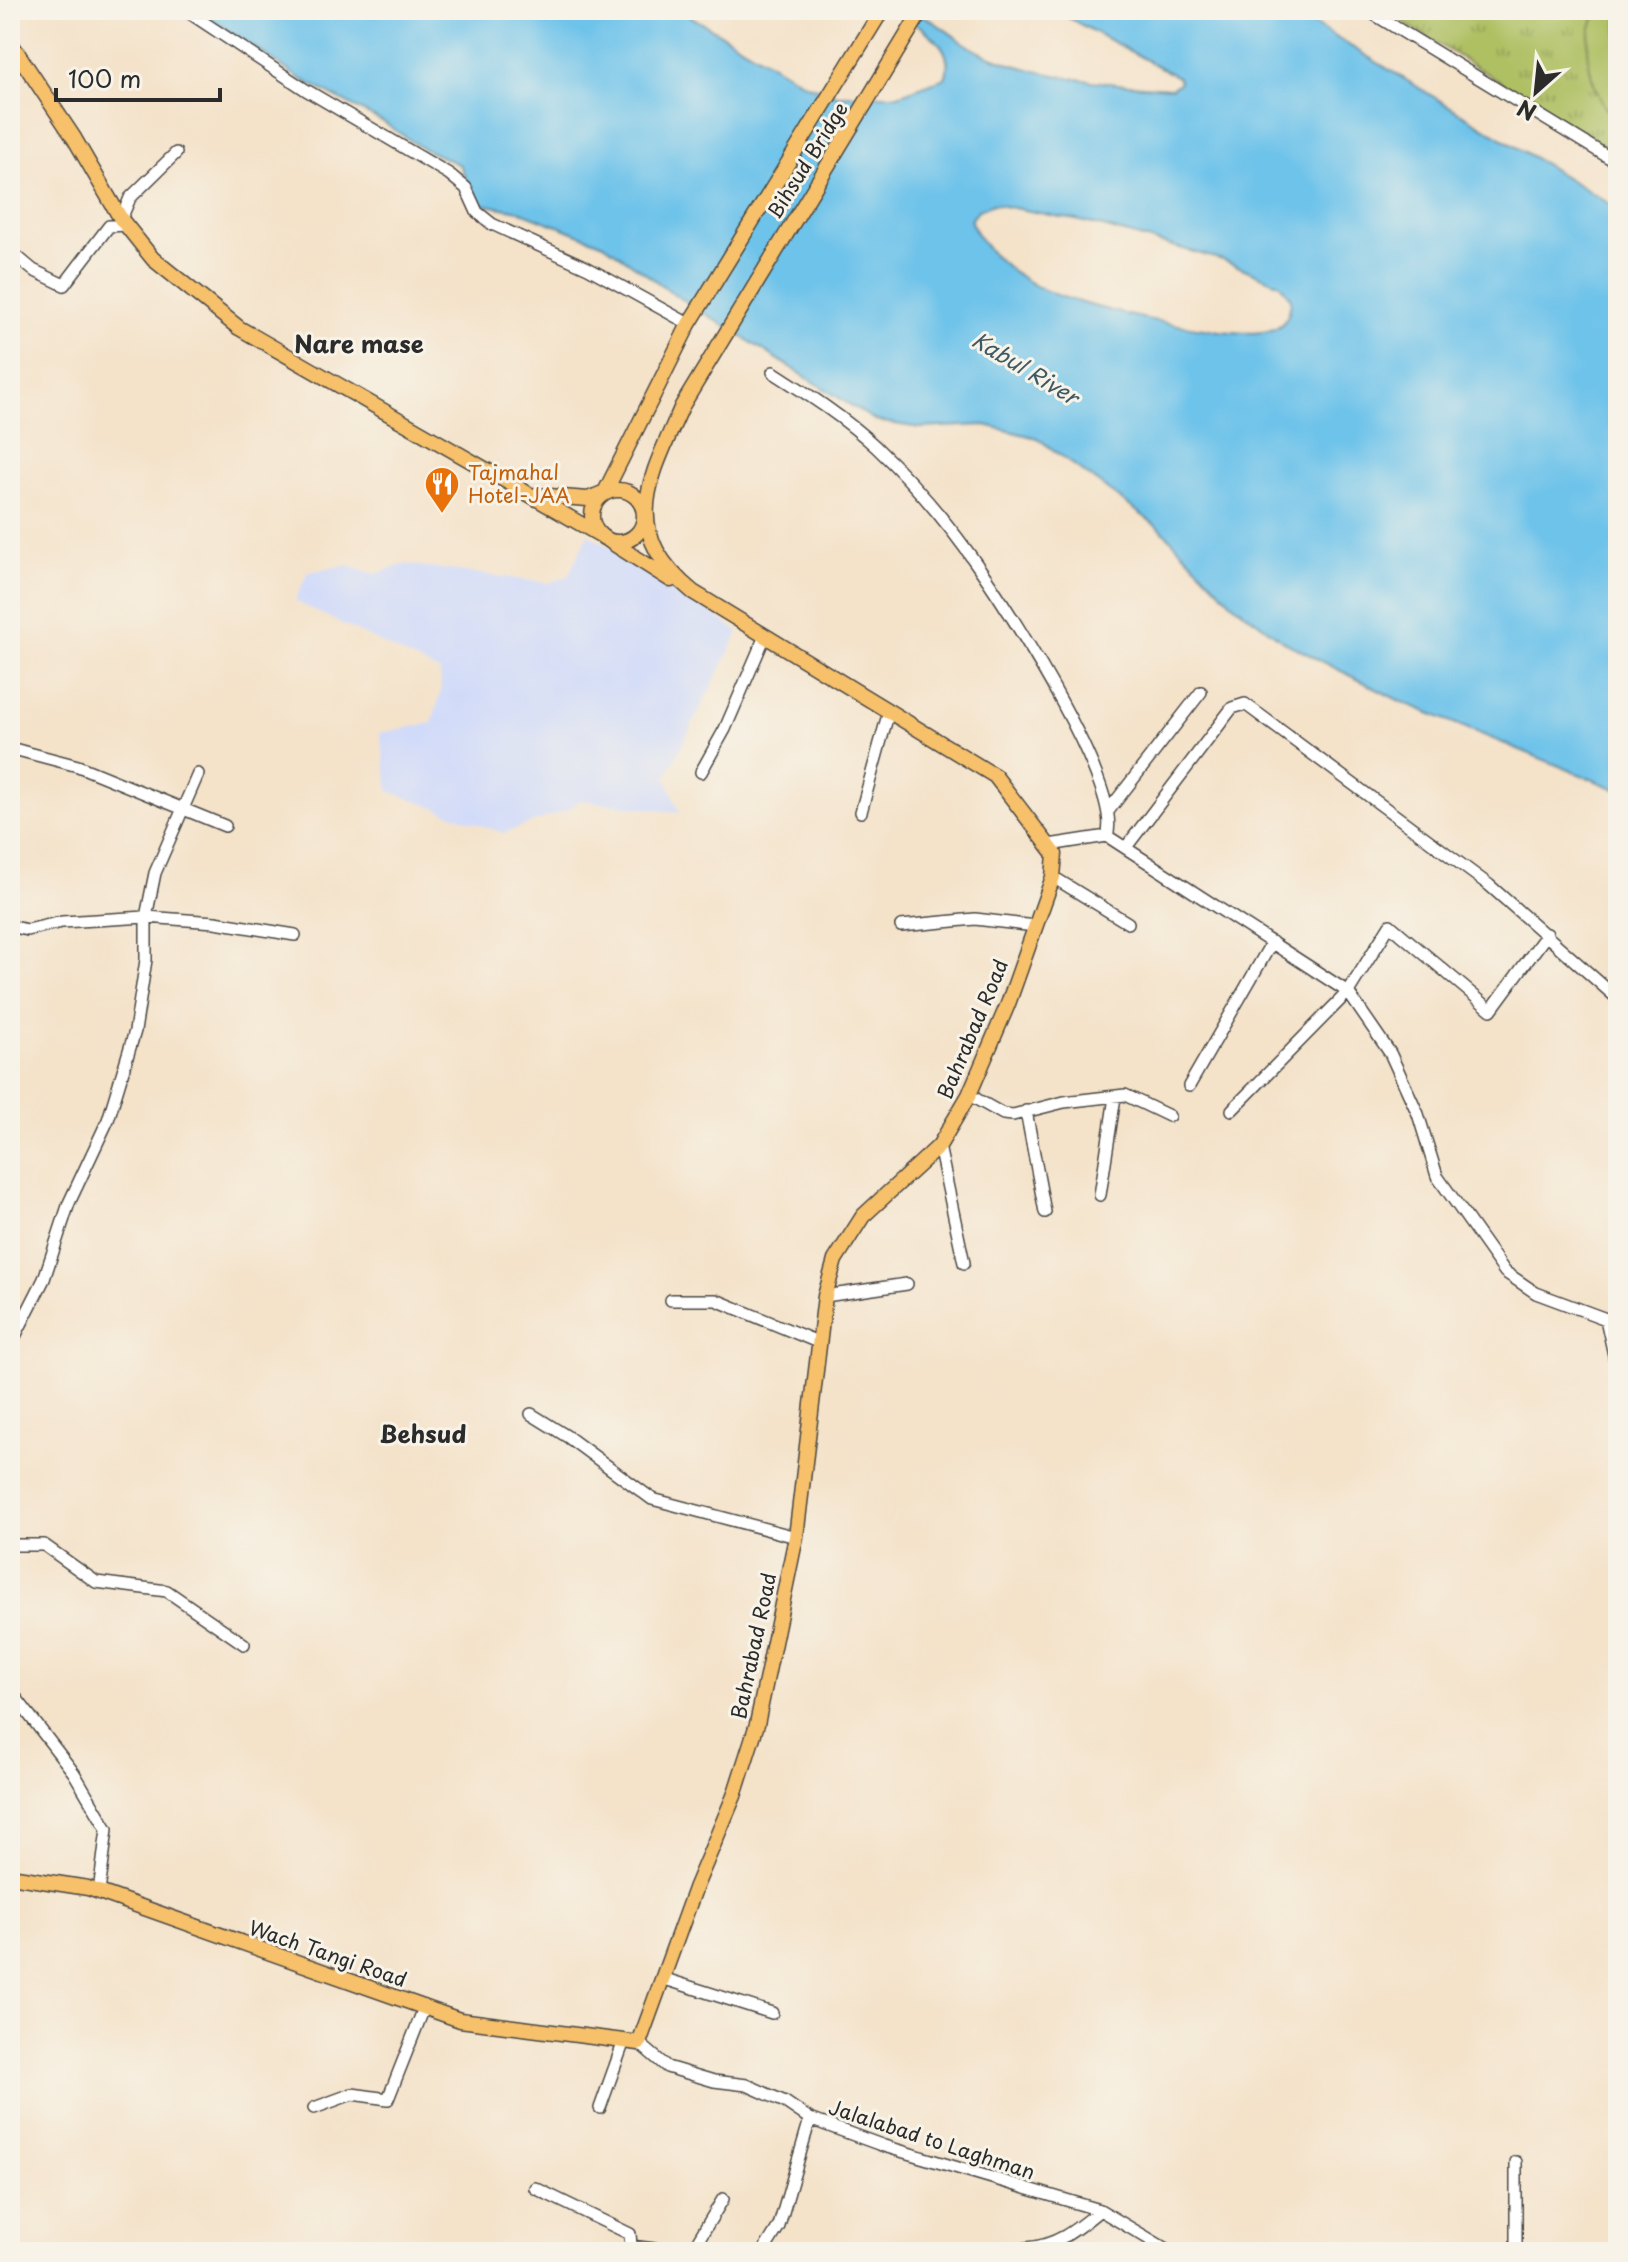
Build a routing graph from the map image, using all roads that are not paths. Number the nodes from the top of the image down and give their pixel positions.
1 (185, 10) edge
2 (882, 10) edge
3 (922, 10) edge
4 (1367, 10) edge
5 (10, 42) edge
6 (176, 153) dead end
7 (1618, 163) edge
8 (124, 222) junction
9 (10, 256) edge
10 (692, 319) junction
11 (773, 372) dead end
12 (605, 492) junction
13 (528, 494) junction
14 (644, 517) junction
15 (605, 538) junction
16 (693, 592) junction
17 (765, 636) junction
18 (1201, 692) dead end
19 (889, 711) junction
20 (10, 748) edge
21 (701, 772) dead end
22 (198, 774) dead end
23 (182, 808) junction
24 (1109, 810) junction
25 (861, 812) dead end
26 (225, 826) dead end
27 (1107, 836) junction
28 (1049, 845) junction
29 (1127, 846) junction
30 (1053, 877) junction
31 (146, 917) junction
32 (1128, 923) dead end
33 (10, 926) edge
34 (901, 926) dead end
35 (1035, 926) junction
36 (1547, 934) junction
37 (295, 935) dead end
38 (1272, 942) junction
39 (1348, 992) junction
40 (1618, 999) edge
41 (1189, 1086) dead end
42 (969, 1095) junction
43 (1115, 1097) junction
44 (1232, 1110) dead end
45 (1026, 1111) junction
46 (1169, 1116) dead end
47 (939, 1146) junction
48 (1100, 1195) dead end
49 (1045, 1212) dead end
50 (964, 1263) dead end
51 (907, 1284) dead end
52 (825, 1296) junction
53 (671, 1300) dead end
54 (820, 1343) junction
55 (10, 1346) edge
56 (1618, 1373) edge
57 (531, 1414) dead end
58 (796, 1537) junction
59 (10, 1545) edge
60 (244, 1644) dead end
61 (10, 1690) edge
62 (10, 1876) edge
63 (99, 1892) junction
64 (665, 1979) junction
65 (424, 2008) junction
66 (772, 2013) dead end
67 (624, 2041) junction
68 (639, 2043) junction
69 (314, 2108) dead end
70 (600, 2108) dead end
71 (810, 2119) junction
72 (1516, 2162) dead end
73 (535, 2188) dead end
74 (723, 2199) dead end
75 (1100, 2210) junction
76 (628, 2249) edge
77 (678, 2252) edge
78 (691, 2252) edge
79 (763, 2252) edge
80 (1024, 2252) edge
81 (1171, 2252) edge
82 (1516, 2252) edge

1 - 10 street
2 - 10 main road
3 - 14 main road, Bihsud Bridge
4 - 7 street
5 - 8 main road
6 - 8 street
8 - 9 street
8 - 13 main road
10 - 12 main road
11 - 24 street
12 - 13 main road
12 - 14 main road
12 - 15 main road
13 - 15 main road
14 - 15 main road
14 - 16 main road
15 - 16 main road
16 - 17 main road
17 - 19 main road
17 - 21 street
18 - 24 street
19 - 25 street
19 - 28 main road
20 - 23 street
22 - 23 street
23 - 26 street
23 - 31 street
24 - 27 street
27 - 28 street
27 - 29 street
28 - 30 main road, Bahrabad Road
29 - 36 street
29 - 38 street
30 - 32 street
30 - 35 main road, Bahrabad Road
31 - 33 street
31 - 37 street
31 - 55 street
34 - 35 street
35 - 42 main road, Bahrabad Road
36 - 39 street
36 - 40 street
38 - 39 street
38 - 41 street
39 - 44 street
39 - 56 street
42 - 45 street
42 - 47 main road, Bahrabad Road
43 - 45 street
43 - 46 street
43 - 48 street
45 - 49 street
47 - 50 street
47 - 52 main road, Bahrabad Road
51 - 52 street
52 - 54 main road, Bahrabad Road
53 - 54 street
54 - 58 main road, Bahrabad Road
57 - 58 street
58 - 64 main road, Bahrabad Road
59 - 60 street
61 - 63 street
62 - 63 main road, Wach Tangi Road
63 - 65 main road, Wach Tangi Road
64 - 66 street
64 - 68 main road, Bahrabad Road
65 - 67 main road, Wach Tangi Road
65 - 69 street
67 - 68 main road, Wach Tangi Road
67 - 70 street
68 - 71 street, Jalalabad to Laghman
71 - 75 street, Jalalabad to Laghman
71 - 79 street
72 - 82 street
73 - 76 street
74 - 78 street
75 - 80 street
75 - 81 street, Jalalabad to Laghman
76 - 77 street

